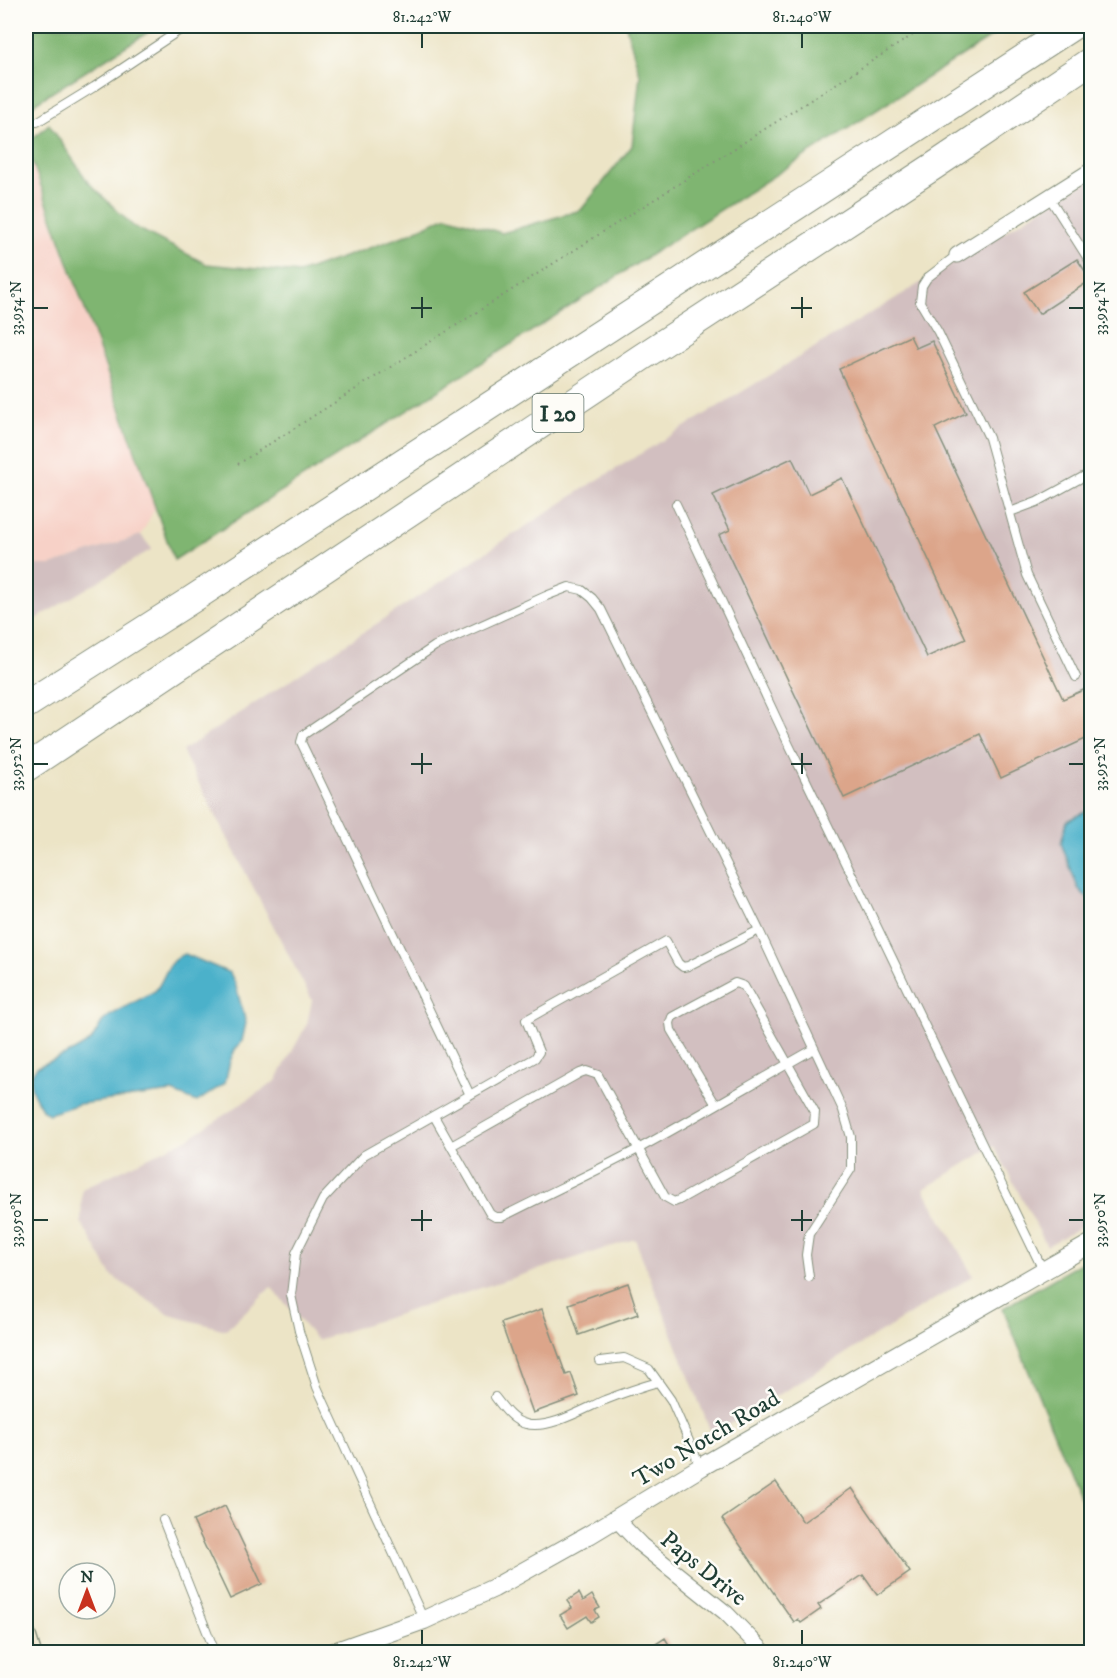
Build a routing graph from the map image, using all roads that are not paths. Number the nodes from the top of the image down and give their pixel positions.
1 (186, 26) edge
2 (1073, 26) edge
3 (1092, 60) edge
4 (26, 121) edge
5 (1092, 170) edge
6 (1049, 197) junction
7 (957, 255) joint
8 (26, 257) edge
9 (26, 265) edge
10 (1092, 265) edge
11 (1092, 472) edge
12 (676, 504) dead end
13 (1010, 513) junction
14 (1076, 677) dead end
15 (26, 705) edge
16 (26, 768) edge
17 (759, 930) junction
18 (814, 1049) junction
19 (788, 1064) junction
20 (470, 1095) junction
21 (716, 1105) junction
22 (434, 1116) junction
23 (451, 1146) junction
24 (638, 1149) junction
25 (1092, 1243) edge
26 (1043, 1271) junction
27 (809, 1277) dead end
28 (600, 1361) dead end
29 (658, 1382) junction
30 (495, 1397) dead end
31 (701, 1467) junction
32 (616, 1519) junction
33 (163, 1520) dead end
34 (424, 1620) junction
35 (215, 1653) edge
36 (334, 1653) edge
37 (764, 1653) edge

1 - 4 lane
2 - 15 highway, I 20
3 - 16 highway, I 20
5 - 6 street
6 - 7 street
6 - 10 lane
7 - 13 lane
8 - 9 lane
11 - 13 lane
12 - 26 lane
13 - 14 lane
17 - 18 lane
17 - 20 lane
17 - 20 lane
18 - 19 lane
18 - 27 lane
19 - 21 lane
19 - 21 lane
19 - 24 lane
20 - 22 lane
21 - 24 lane
22 - 23 lane
22 - 34 lane
23 - 24 lane
23 - 24 lane
25 - 26 street, Two Notch Road
26 - 31 street, Two Notch Road
28 - 29 lane
29 - 30 lane
29 - 31 lane
31 - 32 street, Two Notch Road
32 - 34 street, Two Notch Road
32 - 37 street, Paps Drive
33 - 35 lane
34 - 36 street, Two Notch Road

